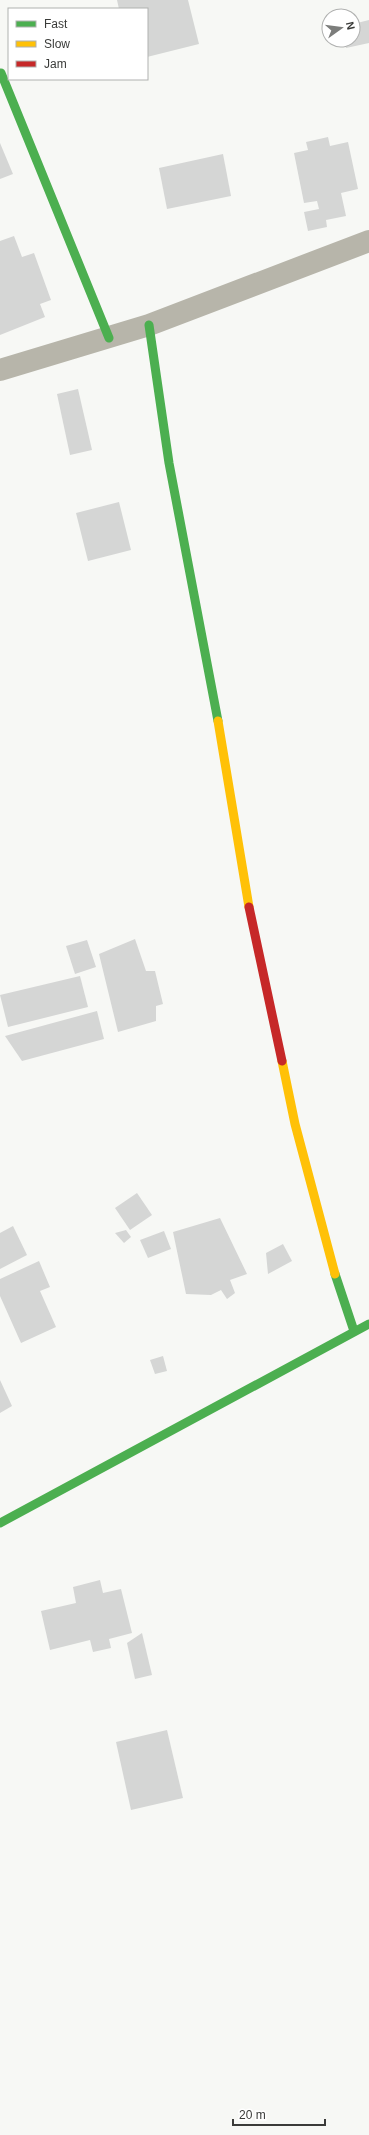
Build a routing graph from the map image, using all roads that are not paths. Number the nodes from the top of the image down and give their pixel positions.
1 (1, 73) dead end
2 (369, 241) edge
3 (149, 325) junction
4 (109, 338) junction
5 (0, 370) edge
6 (369, 1324) edge
7 (354, 1332) junction
8 (0, 1523) edge

1 - 4 street
2 - 3 street
3 - 4 street
3 - 7 street
4 - 5 street
6 - 7 street
7 - 8 street

